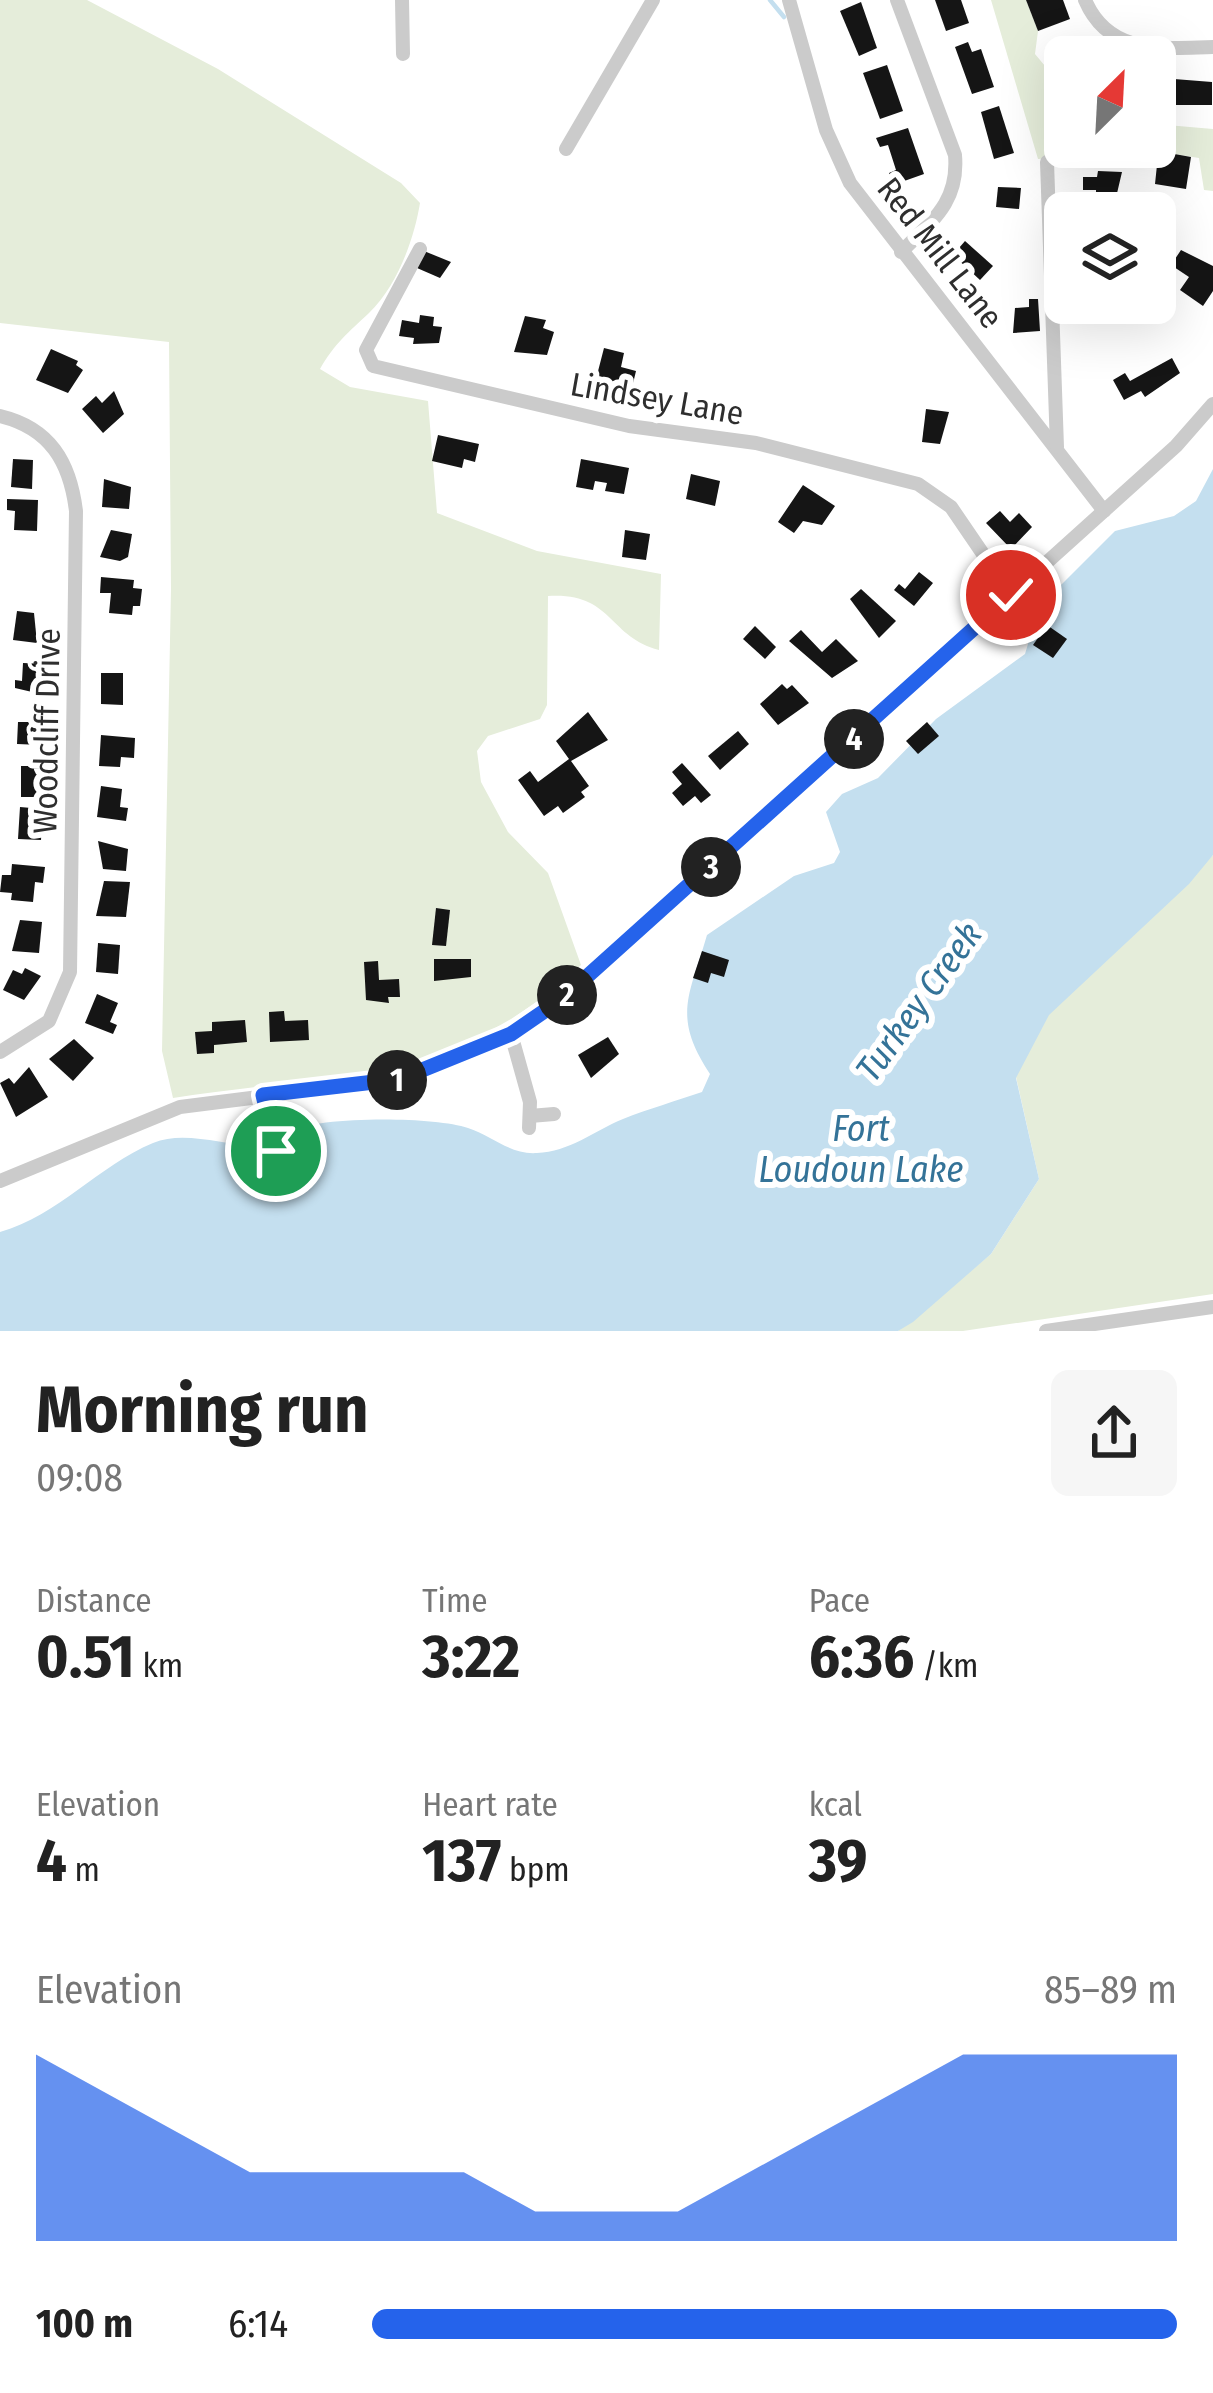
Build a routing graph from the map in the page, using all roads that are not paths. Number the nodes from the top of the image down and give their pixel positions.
1 (402, 0) edge
2 (653, 0) edge
3 (789, 0) edge
4 (897, 0) edge
5 (1085, 0) edge
6 (1213, 47) edge
7 (404, 54) dead end
8 (566, 149) dead end
9 (420, 249) dead end
10 (901, 252) junction
11 (1059, 324) edge
12 (1213, 404) edge
13 (0, 416) edge
14 (1057, 447) junction
15 (1104, 512) junction
16 (1011, 595) junction
17 (511, 1034) junction
18 (0, 1052) edge
19 (263, 1095) junction
20 (554, 1114) dead end
21 (276, 1151) dead end
22 (0, 1181) edge
23 (1213, 1307) edge
24 (1048, 1331) edge

1 - 7 street
2 - 8 street
3 - 10 street, Red Mill Lane
4 - 10 street
5 - 6 street
9 - 16 street, Lindsey Lane
10 - 14 street, Red Mill Lane
11 - 14 street
12 - 15 street
13 - 18 street, Woodcliff Drive
14 - 15 street, Red Mill Lane
15 - 16 street
16 - 17 street
17 - 19 street
17 - 20 street
19 - 21 street
19 - 22 street
23 - 24 street

